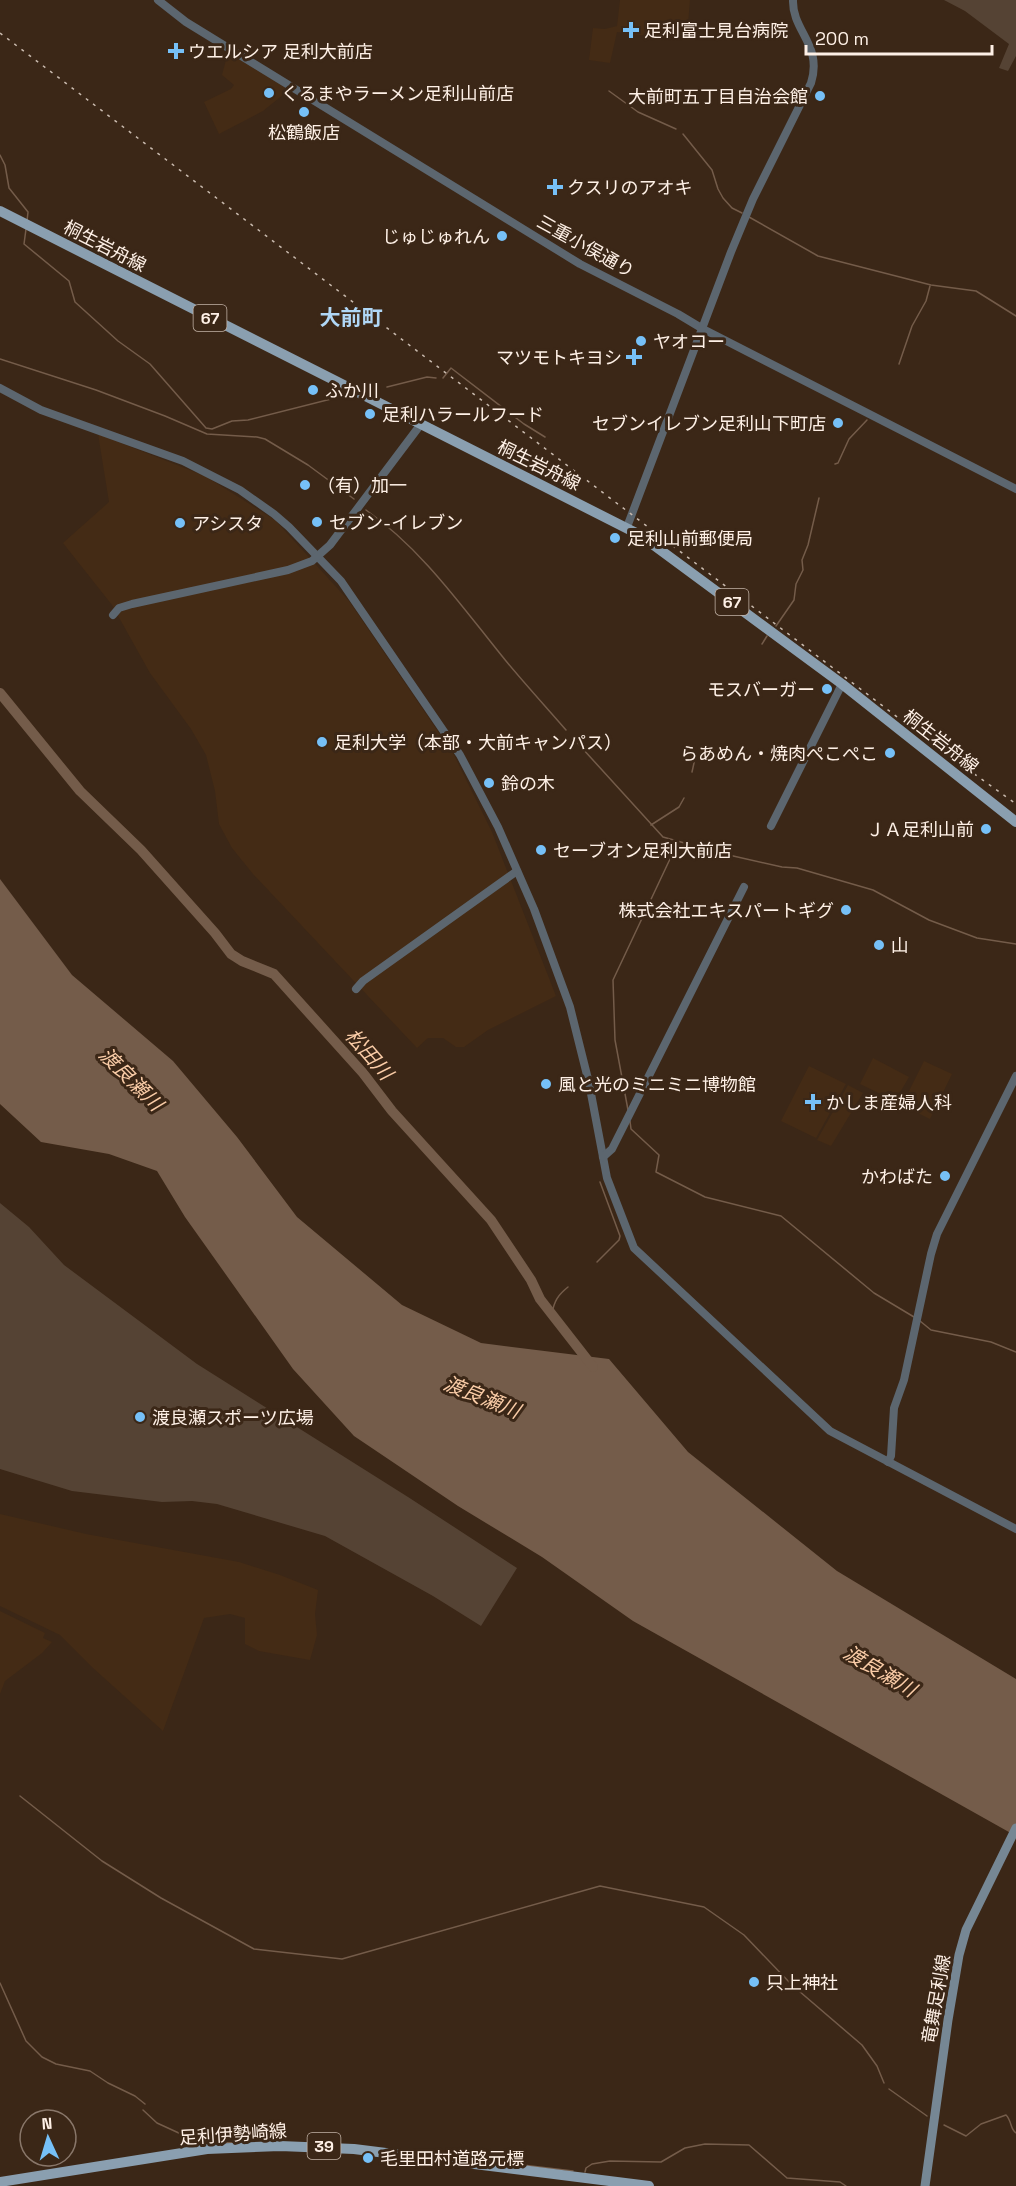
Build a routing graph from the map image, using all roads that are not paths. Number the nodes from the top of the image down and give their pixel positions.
1 (158, 0) edge
2 (793, 0) edge
3 (0, 211) edge
4 (703, 330) junction
5 (0, 388) edge
6 (421, 424) junction
7 (1016, 489) edge
8 (627, 528) junction
9 (318, 556) junction
10 (113, 615) dead end
11 (842, 684) junction
12 (1016, 822) edge
13 (771, 826) dead end
14 (517, 870) junction
15 (744, 888) dead end
16 (356, 989) dead end
17 (1016, 1076) edge
18 (603, 1157) junction
19 (888, 1462) junction
20 (1016, 1529) edge
21 (1016, 1828) edge
22 (0, 2182) edge
23 (648, 2186) edge
24 (925, 2186) edge

1 - 4 street, 三重小俣通り
2 - 4 street
3 - 6 main road, 桐生岩舟線 / 67
4 - 7 street, 三重小俣通り
4 - 8 street
5 - 9 street
6 - 8 main road, 桐生岩舟線 / 67
6 - 9 street
8 - 11 main road, 桐生岩舟線 / 67
9 - 10 street
9 - 14 street
11 - 12 main road, 桐生岩舟線 / 67
11 - 13 street
14 - 16 street
14 - 18 street
15 - 18 street
17 - 19 street
18 - 19 street
19 - 20 street
21 - 24 main road, 竜舞足利線
22 - 23 main road, 足利伊勢崎線 / 39

